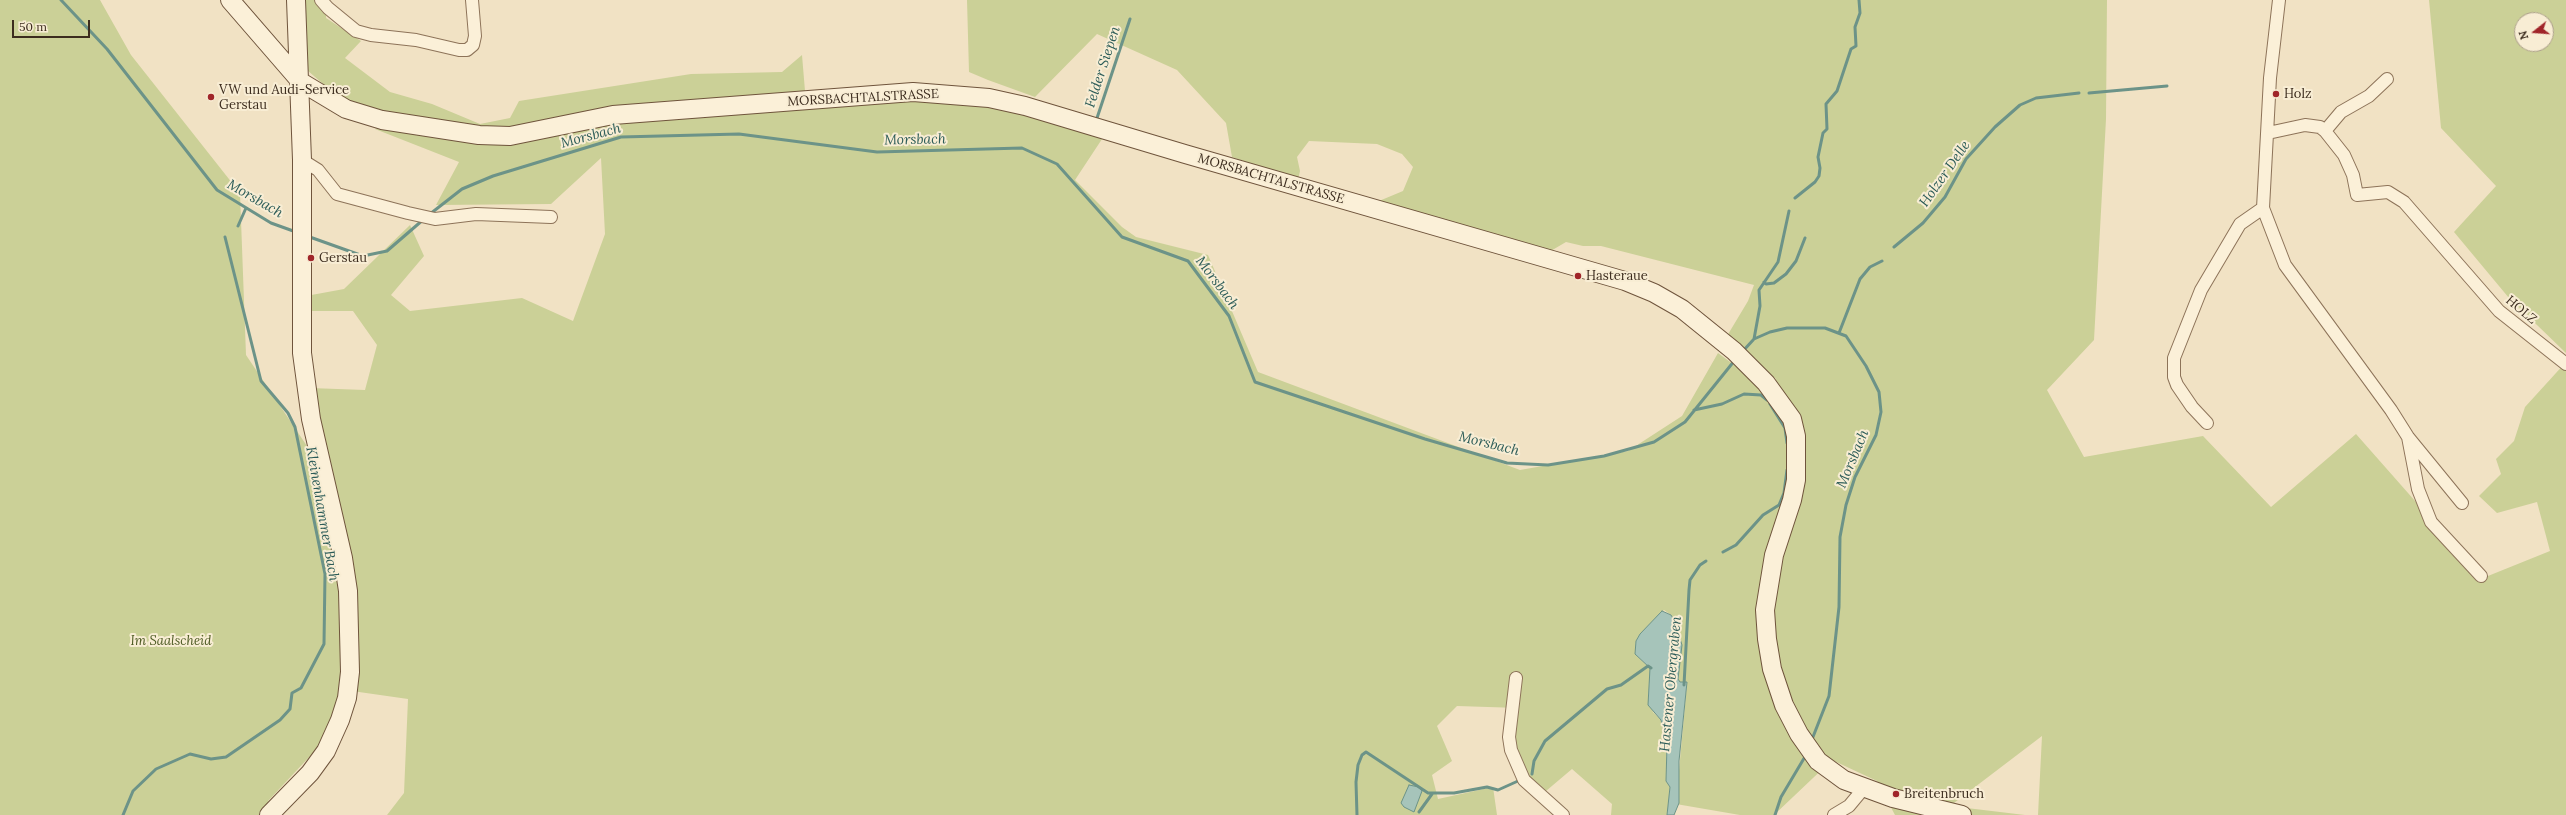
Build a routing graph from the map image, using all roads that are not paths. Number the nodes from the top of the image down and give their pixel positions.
1 (230, 0) edge
2 (296, 0) edge
3 (321, 0) edge
4 (472, 0) edge
5 (2279, 0) edge
6 (2387, 79) dead end
7 (301, 82) junction
8 (333, 102) junction
9 (302, 121) junction
10 (2325, 131) junction
11 (2268, 133) junction
12 (302, 160) junction
13 (2263, 208) junction
14 (551, 217) dead end
15 (2566, 364) edge
16 (2207, 423) dead end
17 (2408, 437) junction
18 (2462, 503) dead end
19 (2482, 576) dead end
20 (1516, 678) dead end
21 (1864, 788) junction
22 (269, 815) edge
23 (1563, 815) edge
24 (1834, 815) edge
25 (1962, 815) edge

1 - 7 main road, MORSBACHTALSTRASSE
2 - 7 main road
3 - 4 street
5 - 11 street
6 - 10 street
7 - 8 main road, MORSBACHTALSTRASSE
7 - 9 main road
8 - 9 main road
8 - 21 main road, MORSBACHTALSTRASSE
9 - 12 main road
10 - 11 street
10 - 15 street, HOLZ
11 - 13 street
12 - 14 street
12 - 22 main road
13 - 16 street
13 - 17 street
17 - 18 street
17 - 19 street
20 - 23 street
21 - 24 street
21 - 25 main road, MORSBACHTALSTRASSE

